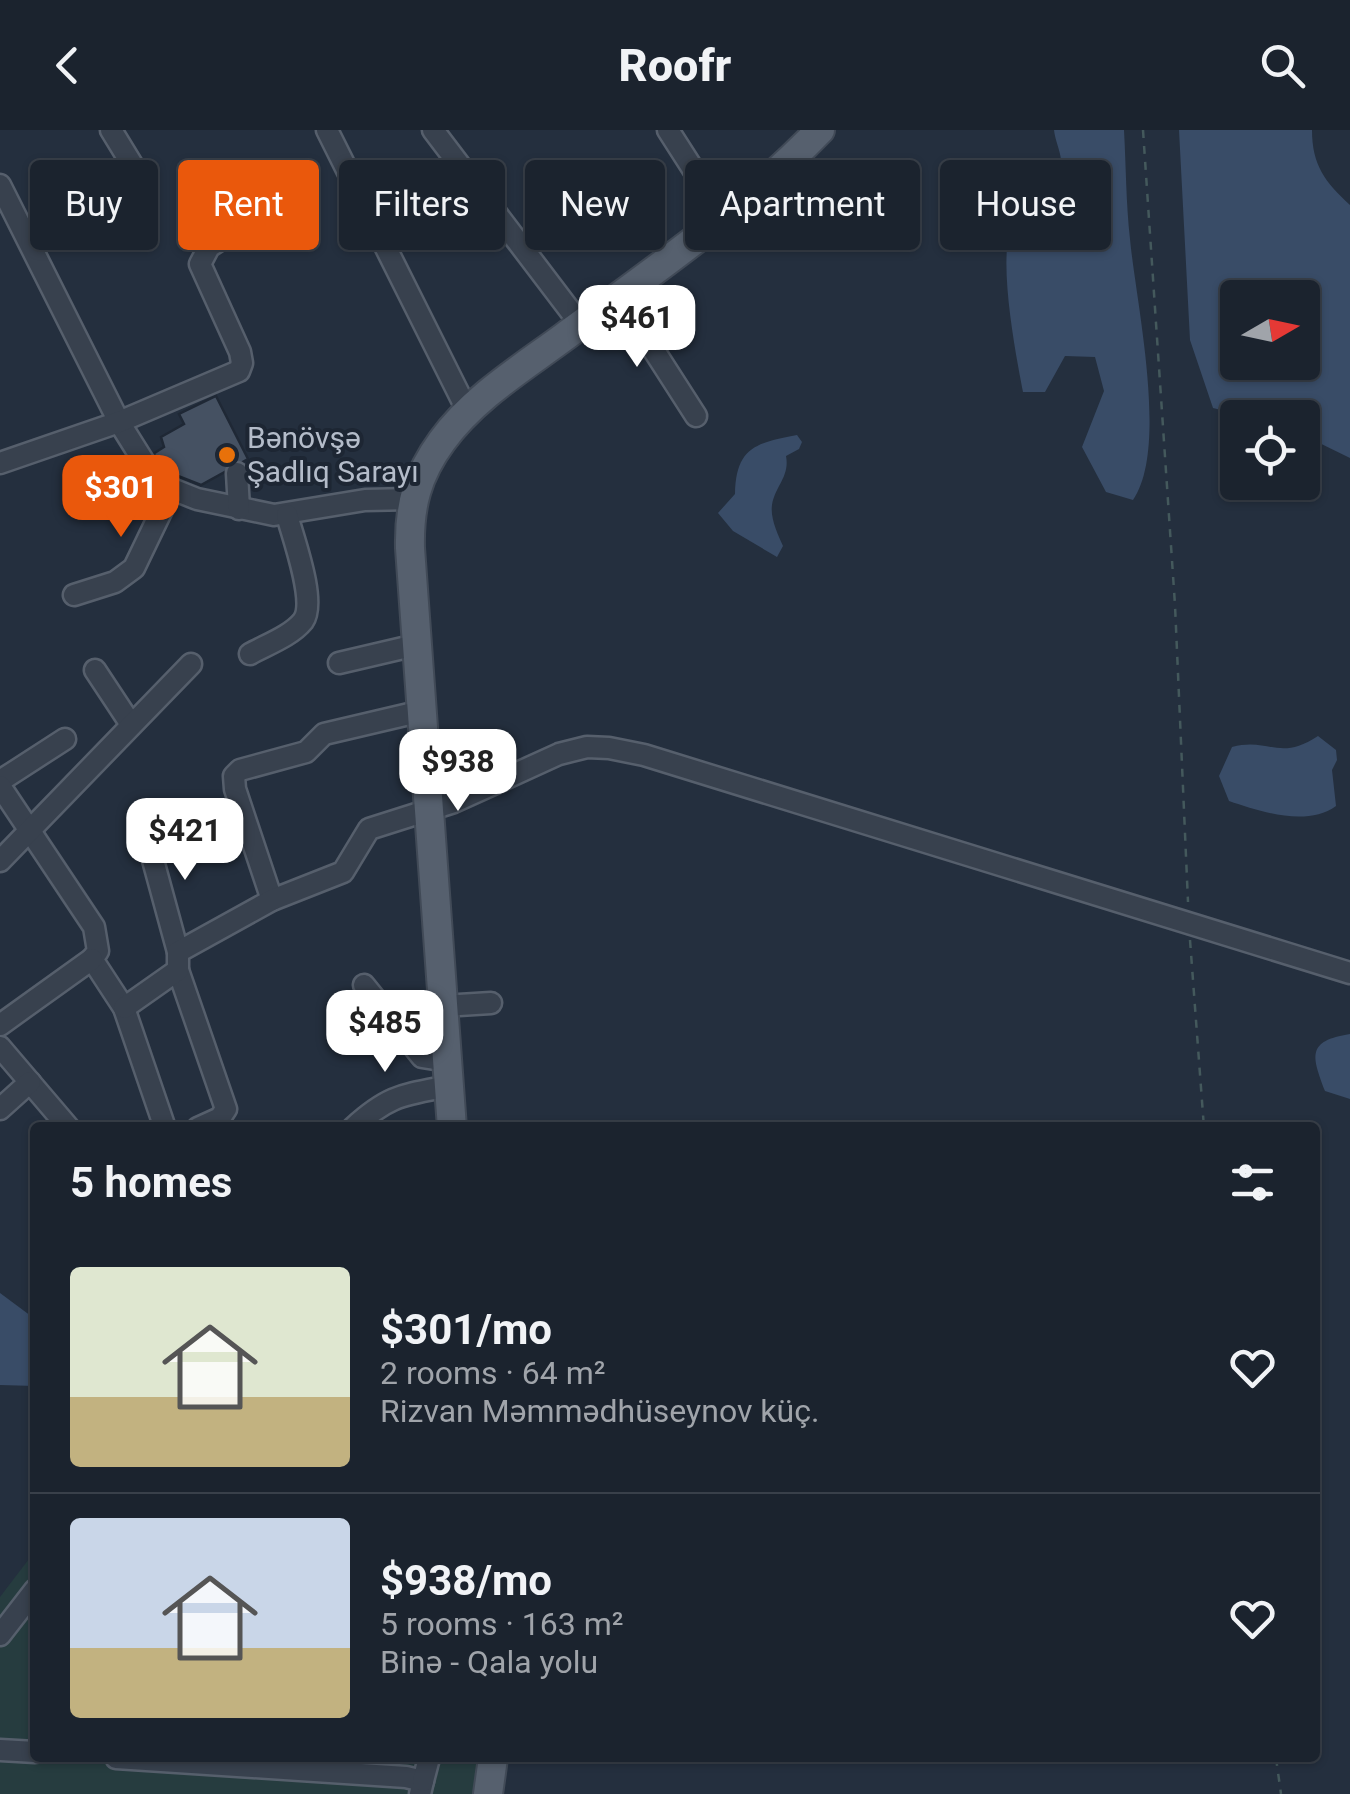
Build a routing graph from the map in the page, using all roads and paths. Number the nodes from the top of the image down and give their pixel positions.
1 (111, 130) edge
2 (327, 130) edge
3 (433, 130) edge
4 (668, 130) edge
5 (820, 130) edge
6 (1142, 130) edge
7 (129, 160) edge
8 (687, 160) edge
9 (790, 160) edge
10 (0, 185) edge
11 (685, 247) edge
12 (207, 250) edge
13 (619, 296) junction
14 (581, 324) junction
15 (468, 412) junction
16 (696, 416) dead end
17 (119, 422) junction
18 (0, 463) edge
19 (237, 474) dead end
20 (172, 489) junction
21 (412, 499) junction
22 (239, 509) junction
23 (287, 515) junction
24 (74, 595) dead end
25 (416, 645) junction
26 (250, 654) dead end
27 (338, 663) dead end
28 (190, 664) dead end
29 (94, 670) dead end
30 (422, 712) junction
31 (130, 723) junction
32 (64, 739) dead end
33 (0, 784) edge
34 (429, 810) junction
35 (144, 827) dead end
36 (28, 831) junction
37 (0, 861) edge
38 (272, 900) junction
39 (1189, 925) junction
40 (92, 958) junction
41 (178, 961) junction
42 (1350, 974) edge
43 (364, 985) dead end
44 (491, 1003) dead end
45 (443, 1006) junction
46 (124, 1008) junction
47 (0, 1025) edge
48 (0, 1047) edge
49 (448, 1074) junction
50 (30, 1082) junction
51 (0, 1108) edge
52 (64, 1122) edge
53 (163, 1122) edge
54 (211, 1122) edge
55 (359, 1122) edge
56 (452, 1122) edge
57 (1204, 1122) edge
58 (30, 1596) edge
59 (0, 1635) edge
60 (0, 1750) edge
61 (30, 1752) edge
62 (234, 1762) edge
63 (428, 1762) edge
64 (492, 1762) edge
65 (1277, 1762) edge
66 (421, 1788) edge
67 (488, 1794) edge
68 (1281, 1794) edge

1 - 7 street
2 - 15 street
3 - 14 street
4 - 8 street
5 - 9 main road
6 - 39 path
10 - 17 street
11 - 13 main road
12 - 17 street
13 - 14 main road
13 - 16 street
14 - 15 main road
15 - 21 main road
17 - 18 street
17 - 20 street
19 - 22 street
20 - 22 street
20 - 24 street
21 - 23 street
21 - 25 main road
22 - 23 street
23 - 26 street
25 - 27 street
25 - 30 main road
28 - 31 street
29 - 31 street
30 - 34 main road
30 - 38 street
31 - 36 street
32 - 33 street
33 - 36 street
34 - 38 street
34 - 39 street
34 - 45 main road
35 - 41 street
36 - 37 street
36 - 40 street
38 - 41 street
39 - 42 street
39 - 57 path
40 - 46 street
40 - 47 street
41 - 46 street
41 - 54 street
43 - 49 street
44 - 45 street
45 - 49 main road
46 - 53 street
48 - 50 street
49 - 55 street
49 - 56 main road
50 - 51 street
50 - 52 street
58 - 59 street
60 - 61 street
62 - 66 street
63 - 66 street
64 - 67 main road
65 - 68 path

